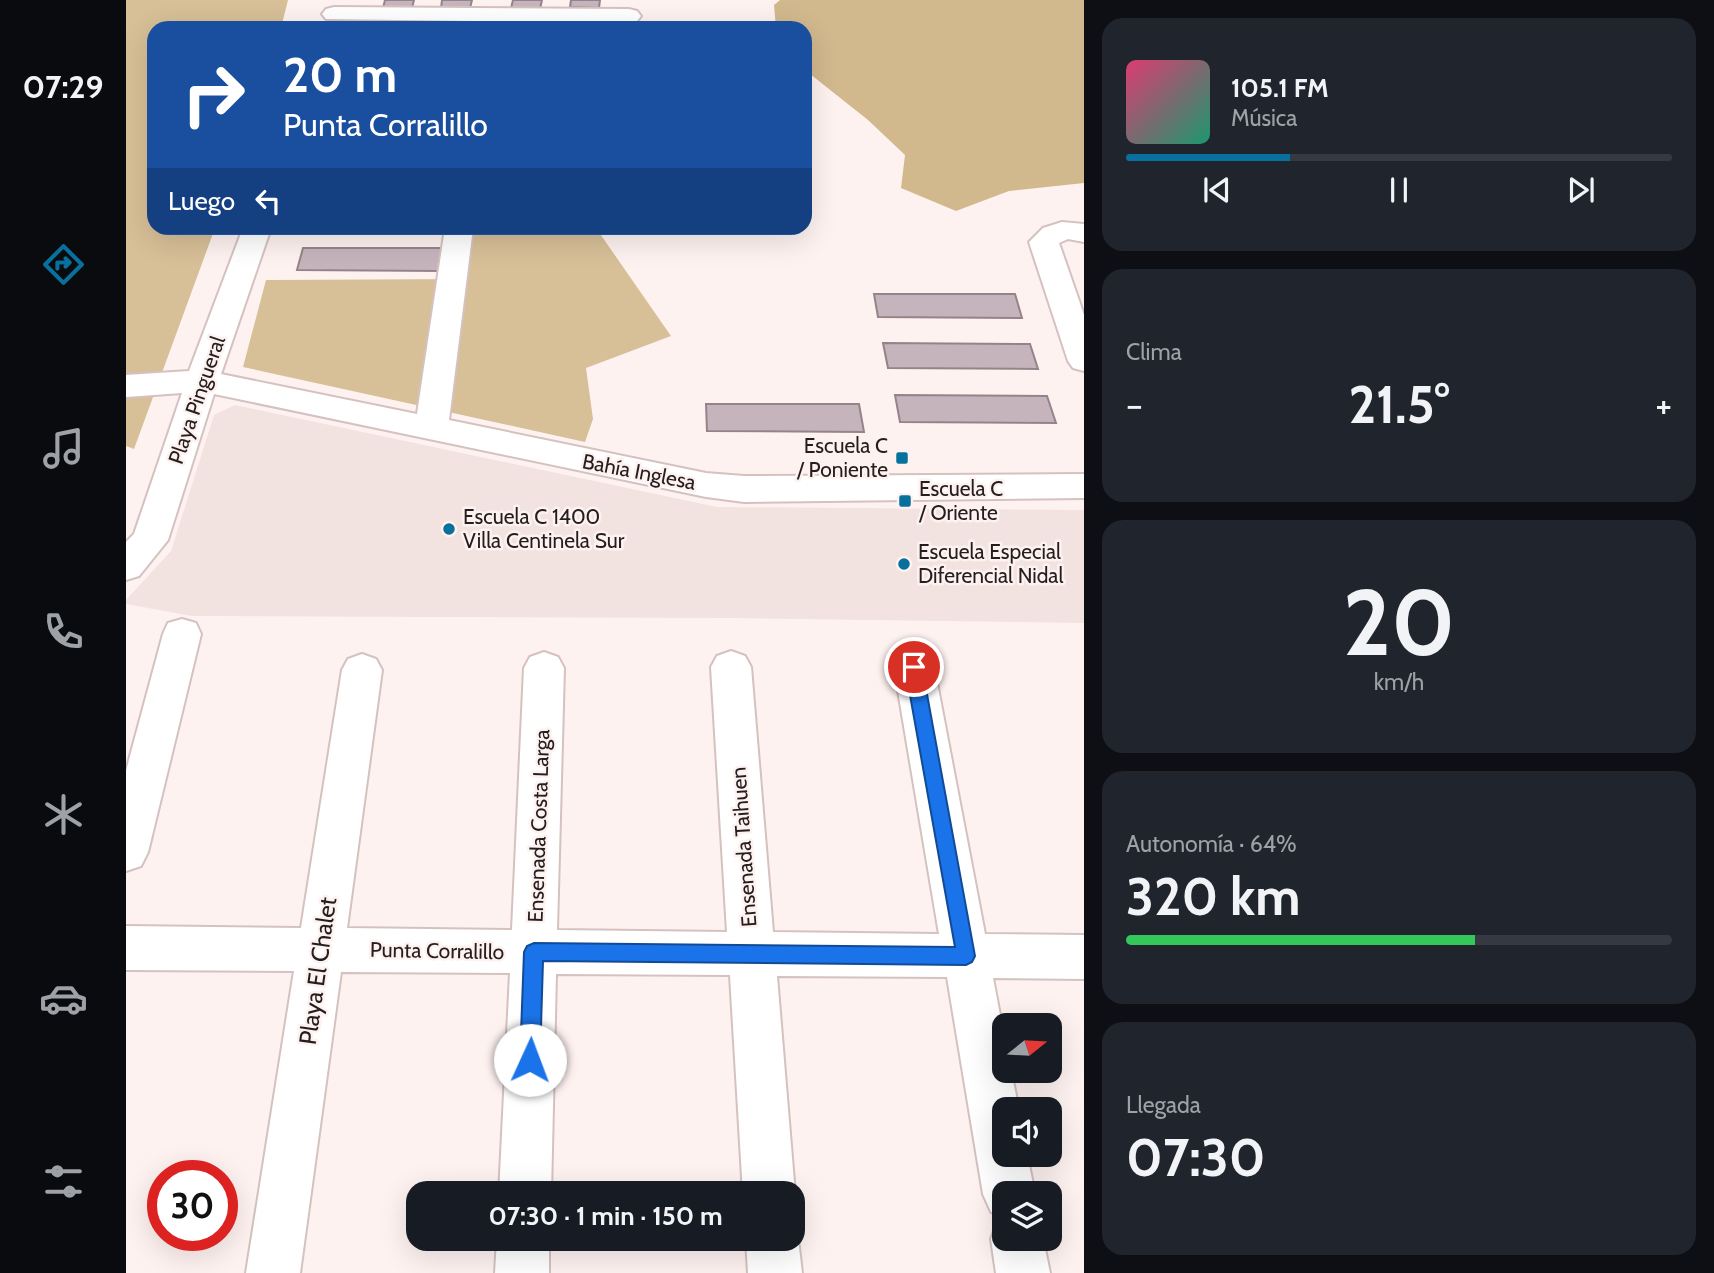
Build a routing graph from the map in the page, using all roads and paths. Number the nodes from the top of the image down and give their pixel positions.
1 (334, 14) edge
2 (629, 15) edge
3 (1084, 233) edge
4 (254, 235) edge
5 (457, 235) edge
6 (1084, 361) edge
7 (202, 382) junction
8 (126, 386) edge
9 (431, 429) junction
10 (1084, 486) edge
11 (126, 566) edge
12 (182, 634) dead end
13 (731, 667) dead end
14 (914, 667) dead end
15 (544, 668) dead end
16 (362, 670) dead end
17 (126, 852) edge
18 (126, 948) edge
19 (321, 950) junction
20 (534, 952) junction
21 (751, 954) junction
22 (966, 956) junction
23 (1084, 957) edge
24 (525, 1181) edge
25 (768, 1181) edge
26 (1007, 1181) edge
27 (523, 1251) edge
28 (773, 1251) edge
29 (1019, 1251) edge
30 (273, 1273) edge
31 (522, 1273) edge
32 (775, 1273) edge
33 (1023, 1273) edge

1 - 2 street
3 - 6 street
4 - 7 street, Playa Pingueral
5 - 9 street
7 - 8 street, Bahía Inglesa
7 - 9 street, Bahía Inglesa
7 - 11 street, Playa Pingueral
9 - 10 street, Bahía Inglesa
12 - 17 street
13 - 21 street, Ensenada Taihuen
14 - 22 street
15 - 20 street, Ensenada Costa Larga
16 - 19 street, Playa El Chalet
18 - 19 street, Punta Corralillo
19 - 20 street, Punta Corralillo
19 - 30 street, Playa El Chalet
20 - 21 street, Punta Corralillo
20 - 24 street, Ensenada Costa Larga
21 - 22 street, Punta Corralillo
21 - 25 street, Ensenada Taihuen
22 - 23 street, Punta Corralillo
22 - 26 street
27 - 31 street
28 - 32 street
29 - 33 street

